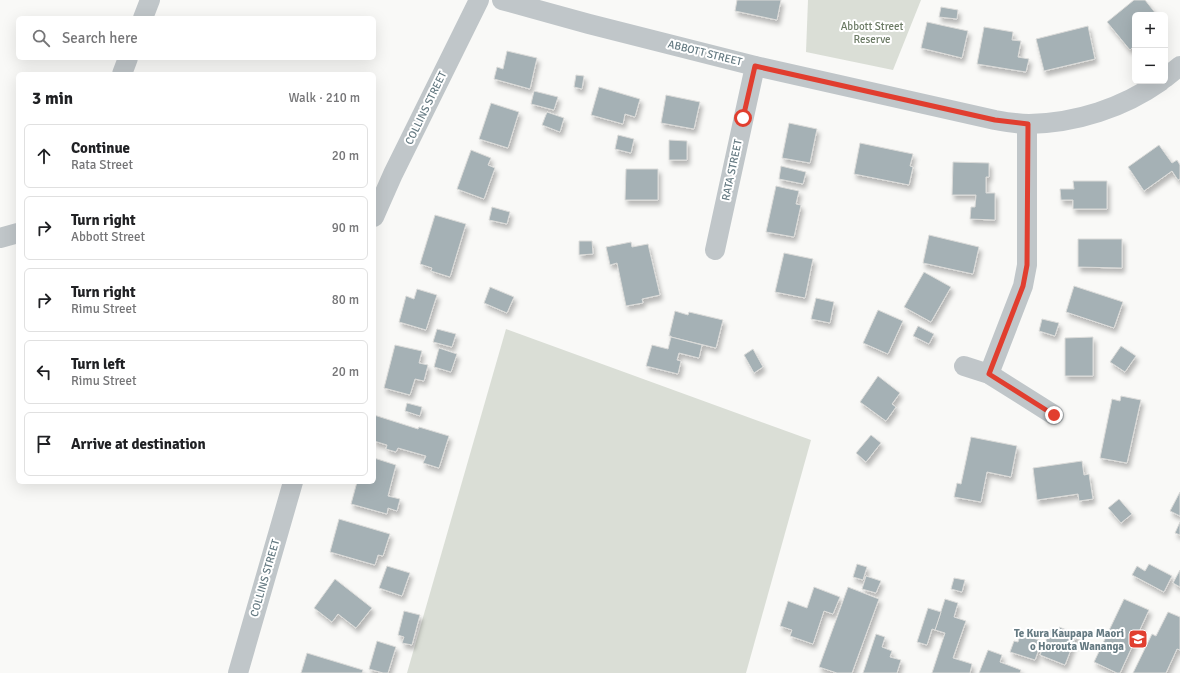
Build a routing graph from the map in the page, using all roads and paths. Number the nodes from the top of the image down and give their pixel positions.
1 (150, 0) edge
2 (479, 0) edge
3 (502, 0) edge
4 (144, 16) edge
5 (127, 60) edge
6 (755, 66) junction
7 (1180, 66) edge
8 (123, 72) edge
9 (1168, 76) edge
10 (1156, 84) edge
11 (1028, 124) junction
12 (376, 212) edge
13 (16, 234) edge
14 (0, 238) edge
15 (715, 250) dead end
16 (964, 366) dead end
17 (989, 374) junction
18 (1054, 415) dead end
19 (292, 484) edge
20 (238, 673) edge

1 - 4 street
2 - 12 street, COLLINS STREET
3 - 6 street, ABBOTT STREET
5 - 8 street
6 - 11 street, ABBOTT STREET
6 - 15 street, RATA STREET
7 - 9 street
10 - 11 street, ABBOTT STREET
11 - 17 street
13 - 14 street
16 - 17 street
17 - 18 street
19 - 20 street, COLLINS STREET

